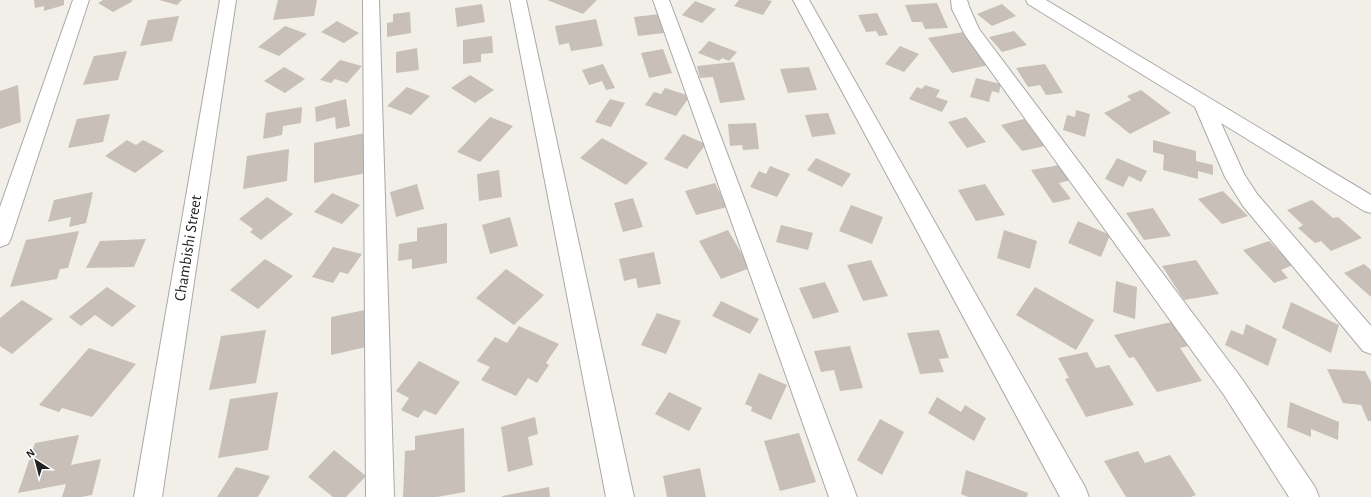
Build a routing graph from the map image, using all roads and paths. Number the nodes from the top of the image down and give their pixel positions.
1 (81, 0) edge
2 (228, 0) edge
3 (371, 0) edge
4 (518, 0) edge
5 (661, 0) edge
6 (801, 0) edge
7 (959, 0) edge
8 (1034, 0) edge
9 (1202, 101) junction
10 (1371, 205) edge
11 (0, 238) edge
12 (1371, 343) edge
13 (148, 497) edge
14 (380, 497) edge
15 (620, 497) edge
16 (843, 497) edge
17 (1075, 497) edge
18 (1305, 497) edge

1 - 11 street
2 - 13 street, Chambishi Street
3 - 14 street
4 - 15 street
5 - 16 street
6 - 17 street
7 - 18 street
8 - 9 street
9 - 10 street
9 - 12 street

